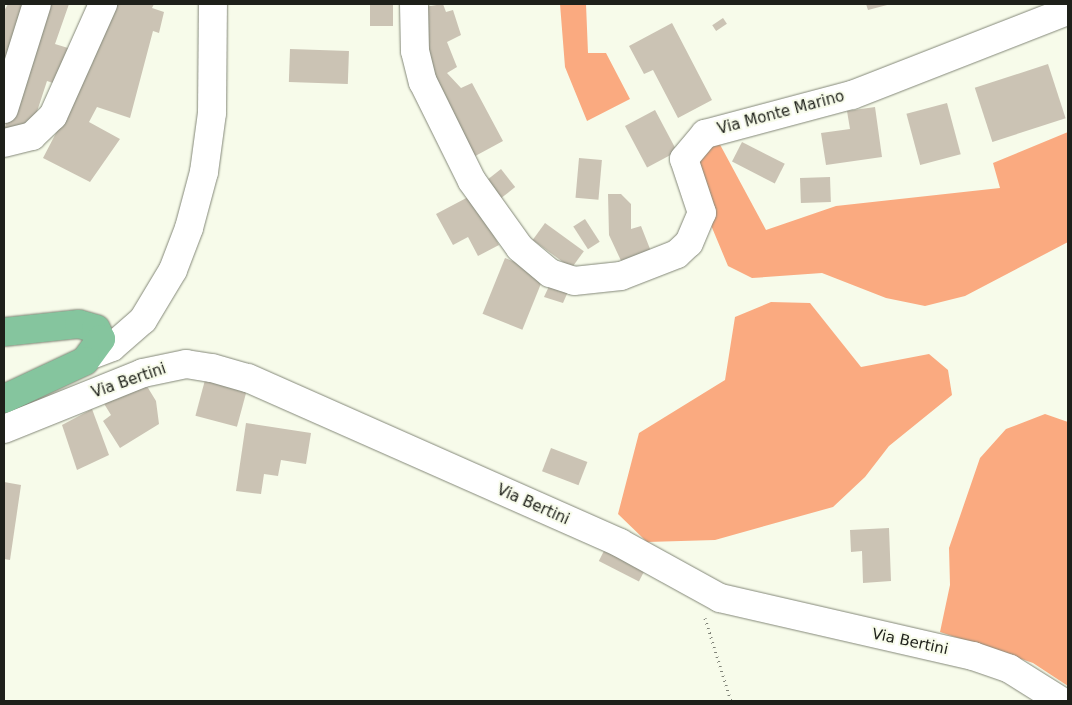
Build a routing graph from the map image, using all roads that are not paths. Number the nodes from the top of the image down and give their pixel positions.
1 (38, 4) edge
2 (103, 4) edge
3 (213, 4) edge
4 (414, 4) edge
5 (1068, 11) edge
6 (4, 109) edge
7 (4, 143) edge
8 (4, 332) edge
9 (94, 354) junction
10 (4, 399) edge
11 (4, 429) edge
12 (1061, 701) edge

1 - 6 street
2 - 7 street
3 - 9 street
4 - 5 street, Via Monte Marino
8 - 9 main road
9 - 10 main road
11 - 12 street, Via Bertini

